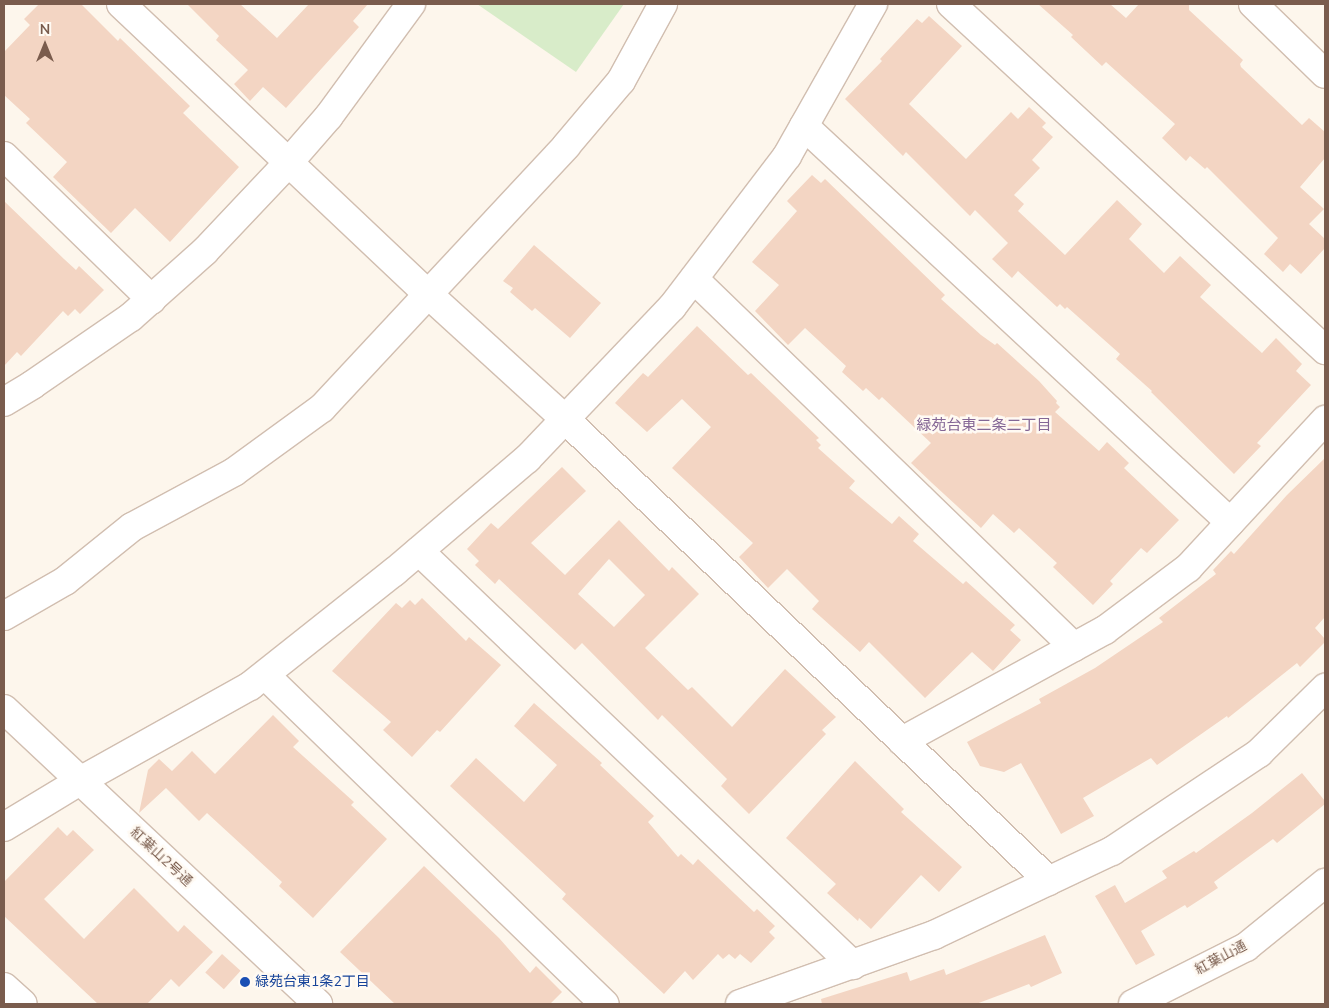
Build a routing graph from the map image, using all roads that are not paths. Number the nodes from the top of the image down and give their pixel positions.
1 (121, 4) edge
2 (663, 4) edge
3 (873, 4) edge
4 (952, 4) edge
5 (1253, 4) edge
6 (406, 6) edge
7 (1325, 74) edge
8 (804, 126) junction
9 (4, 156) edge
10 (290, 162) junction
11 (694, 278) junction
12 (428, 294) junction
13 (152, 300) junction
14 (1325, 350) edge
15 (4, 402) edge
16 (565, 419) junction
17 (1325, 420) edge
18 (1230, 522) junction
19 (418, 551) junction
20 (4, 616) edge
21 (1074, 647) junction
22 (265, 675) junction
23 (1325, 688) edge
24 (4, 709) edge
25 (902, 741) junction
26 (80, 781) junction
27 (4, 827) edge
28 (1049, 881) junction
29 (1325, 883) edge
30 (852, 965) junction
31 (4, 986) edge
32 (23, 1004) edge
33 (318, 1004) edge
34 (605, 1004) edge
35 (740, 1004) edge
36 (1133, 1004) edge

1 - 10 street
2 - 12 street
3 - 8 street
4 - 14 street
5 - 7 street
6 - 10 street
8 - 11 street
8 - 18 street
9 - 13 street
10 - 12 street
10 - 13 street
11 - 16 street
11 - 21 street
12 - 16 street
12 - 20 street
13 - 15 street
16 - 19 street
16 - 25 street
17 - 18 street
18 - 21 street
19 - 22 street
19 - 30 street
21 - 25 street
22 - 26 street
22 - 34 street
23 - 28 street
24 - 26 street, 紅葉山2号通
25 - 28 street
26 - 27 street
26 - 33 street, 紅葉山2号通
28 - 30 street
29 - 36 street, 紅葉山通
30 - 35 street
31 - 32 street

